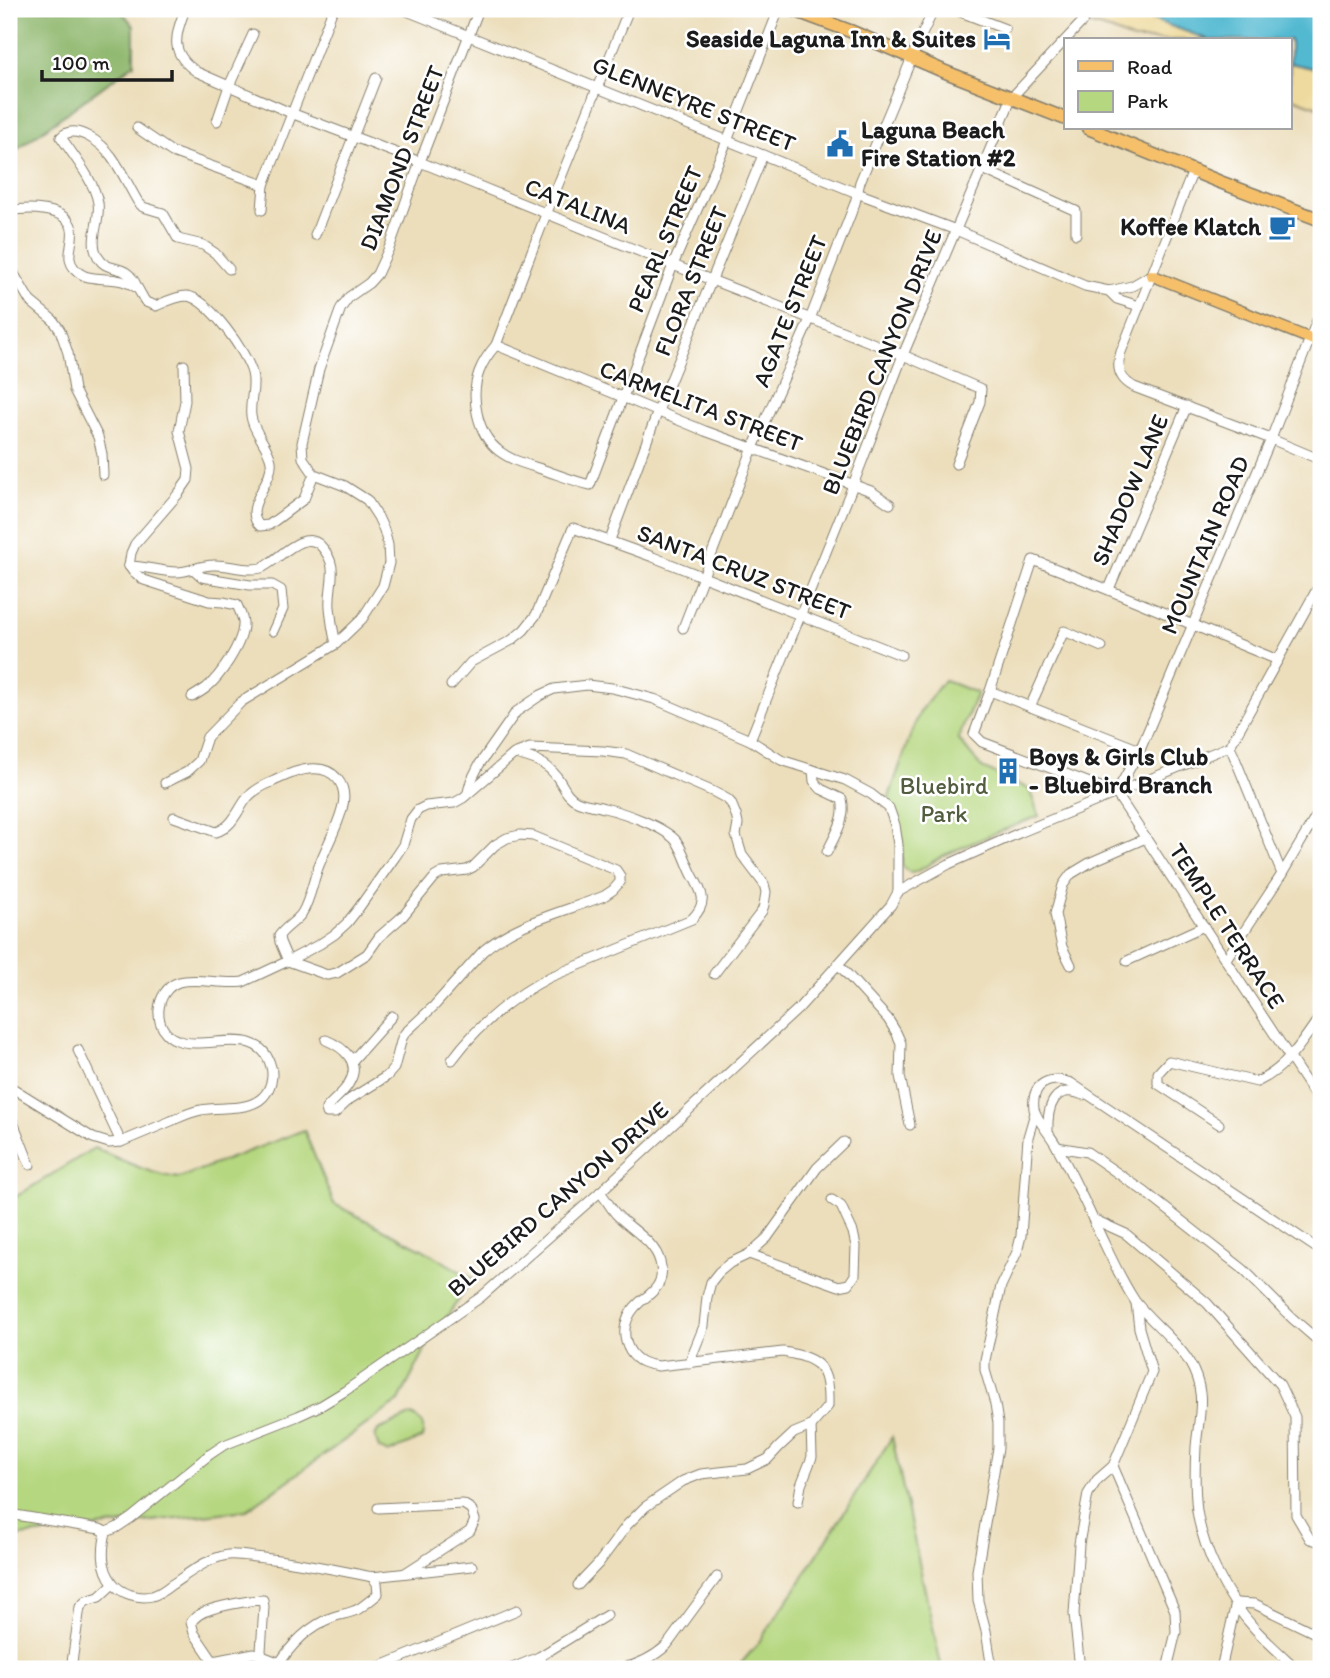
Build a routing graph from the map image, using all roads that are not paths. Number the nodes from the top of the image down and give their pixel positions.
1 (185, 9) edge
2 (333, 9) edge
3 (402, 9) edge
4 (479, 9) edge
5 (629, 9) edge
6 (779, 9) edge
7 (791, 9) edge
8 (934, 9) edge
9 (953, 9) edge
10 (1083, 21) dead end
11 (1006, 29) dead end
12 (253, 34) dead end
13 (468, 36) junction
14 (1067, 38) edge
15 (1064, 41) edge
16 (912, 58) junction
17 (376, 78) dead end
18 (229, 86) junction
19 (597, 89) junction
20 (1012, 97) junction
21 (291, 113) junction
22 (1064, 117) edge
23 (217, 121) dead end
24 (137, 128) dead end
25 (1093, 130) edge
26 (353, 138) junction
27 (727, 141) junction
28 (763, 155) junction
29 (420, 162) junction
30 (982, 169) junction
31 (1193, 171) junction
32 (264, 185) junction
33 (857, 193) junction
34 (262, 210) dead end
35 (9, 211) edge
36 (546, 214) junction
37 (1321, 220) edge
38 (956, 230) junction
39 (1076, 234) dead end
40 (315, 235) dead end
41 (9, 259) edge
42 (673, 265) junction
43 (229, 269) dead end
44 (1151, 275) junction
45 (713, 281) junction
46 (138, 289) junction
47 (1109, 291) junction
48 (1139, 306) junction
49 (1321, 310) edge
50 (810, 319) junction
51 (1316, 340) edge
52 (496, 345) junction
53 (903, 355) junction
54 (184, 365) dead end
55 (622, 397) junction
56 (1187, 406) junction
57 (659, 411) junction
58 (1271, 439) junction
59 (753, 448) junction
60 (1321, 460) edge
61 (956, 464) dead end
62 (314, 474) junction
63 (103, 475) dead end
64 (853, 485) junction
65 (890, 504) dead end
66 (610, 540) junction
67 (129, 566) junction
68 (193, 569) junction
69 (703, 576) junction
70 (1321, 582) edge
71 (1109, 589) junction
72 (800, 614) junction
73 (1192, 625) junction
74 (683, 628) dead end
75 (273, 632) dead end
76 (336, 644) junction
77 (1102, 647) dead end
78 (901, 655) dead end
79 (1278, 660) junction
80 (451, 685) dead end
81 (990, 691) junction
82 (192, 697) dead end
83 (1030, 707) junction
84 (750, 740) junction
85 (1230, 746) junction
86 (1140, 750) junction
87 (513, 754) junction
88 (813, 770) junction
89 (165, 783) dead end
90 (468, 792) junction
91 (1116, 793) junction
92 (1321, 808) edge
93 (174, 817) dead end
94 (1146, 838) junction
95 (827, 852) dead end
96 (1282, 874) junction
97 (898, 892) junction
98 (1204, 926) junction
99 (1226, 959) junction
100 (288, 961) junction
101 (1127, 961) dead end
102 (838, 964) junction
103 (1071, 965) dead end
104 (714, 974) dead end
105 (1321, 1015) edge
106 (392, 1016) dead end
107 (326, 1040) dead end
108 (78, 1050) dead end
109 (1290, 1058) junction
110 (452, 1060) dead end
111 (352, 1061) junction
112 (9, 1086) edge
113 (1092, 1098) junction
114 (1321, 1105) edge
115 (9, 1112) edge
116 (1035, 1113) junction
117 (1219, 1124) dead end
118 (910, 1125) dead end
119 (1048, 1131) junction
120 (1028, 1137) junction
121 (121, 1142) junction
122 (844, 1142) dead end
123 (1057, 1147) junction
124 (30, 1165) dead end
125 (600, 1192) junction
126 (831, 1200) dead end
127 (1093, 1219) junction
128 (1321, 1251) edge
129 (749, 1254) junction
130 (1136, 1303) junction
131 (1321, 1343) edge
132 (689, 1363) junction
133 (811, 1426) junction
134 (1113, 1466) junction
135 (798, 1502) dead end
136 (378, 1508) dead end
137 (9, 1514) edge
138 (106, 1532) junction
139 (1321, 1542) edge
140 (472, 1566) dead end
141 (405, 1573) junction
142 (373, 1577) junction
143 (717, 1577) dead end
144 (113, 1584) junction
145 (578, 1585) dead end
146 (1236, 1603) junction
147 (517, 1610) dead end
148 (607, 1615) dead end
149 (1321, 1636) edge
150 (262, 1657) junction
151 (539, 1657) junction
152 (213, 1661) junction
153 (278, 1666) edge
154 (71, 1669) edge
155 (206, 1669) edge
156 (374, 1669) edge
157 (510, 1669) edge
158 (544, 1669) edge
159 (619, 1669) edge
160 (992, 1669) edge
161 (1080, 1669) edge
162 (1167, 1669) edge
163 (1221, 1669) edge
164 (1297, 1669) edge

1 - 18 street, CATALINA
2 - 21 street
3 - 13 street, GLENNEYRE STREET
4 - 13 street, DIAMOND STREET
5 - 19 street
6 - 27 street, PEARL STREET
7 - 16 highway
8 - 16 street, AGATE STREET
9 - 11 street
10 - 14 street, BLUEBIRD CANYON DRIVE
12 - 18 street
13 - 19 street, GLENNEYRE STREET
13 - 29 street, DIAMOND STREET
15 - 20 street, BLUEBIRD CANYON DRIVE
16 - 20 highway
16 - 33 street, AGATE STREET
17 - 26 street
18 - 21 street, CATALINA
18 - 23 street
19 - 27 street, GLENNEYRE STREET
19 - 36 street
20 - 22 highway
20 - 30 street, BLUEBIRD CANYON DRIVE
21 - 26 street, CATALINA
21 - 32 street
24 - 32 street
25 - 31 highway
26 - 29 street, CATALINA
26 - 40 street
27 - 28 street, GLENNEYRE STREET
27 - 42 street, PEARL STREET
28 - 33 street, GLENNEYRE STREET
28 - 45 street, FLORA STREET
29 - 36 street, CATALINA
29 - 62 street, DIAMOND STREET
30 - 38 street, BLUEBIRD CANYON DRIVE
30 - 39 street
31 - 37 highway
31 - 44 street
32 - 34 street
33 - 38 street, GLENNEYRE STREET
33 - 50 street, AGATE STREET
35 - 46 street
36 - 42 street, CATALINA
36 - 52 street
38 - 47 street, GLENNEYRE STREET
38 - 53 street, BLUEBIRD CANYON DRIVE
41 - 63 street
42 - 45 street, CATALINA
42 - 55 street, PEARL STREET
43 - 46 street
44 - 47 street
44 - 48 street
44 - 51 main road
45 - 50 street, CATALINA
45 - 57 street, FLORA STREET
46 - 62 street
47 - 48 street, GLENNEYRE STREET
48 - 56 street
49 - 51 street, MOUNTAIN ROAD
50 - 53 street, CATALINA
50 - 59 street, AGATE STREET
51 - 58 street, MOUNTAIN ROAD
52 - 55 street, CARMELITA STREET
52 - 55 street, PEARL STREET
53 - 61 street, CATALINA
53 - 64 street, BLUEBIRD CANYON DRIVE
54 - 67 street
55 - 57 street, CARMELITA STREET
56 - 58 street
56 - 71 street, SHADOW LANE
57 - 59 street, CARMELITA STREET
57 - 66 street, FLORA STREET
58 - 60 street
58 - 73 street, MOUNTAIN ROAD
59 - 64 street, CARMELITA STREET
59 - 69 street, AGATE STREET
62 - 76 street
64 - 65 street, CARMELITA STREET
64 - 72 street, BLUEBIRD CANYON DRIVE
66 - 69 street, SANTA CRUZ STREET
66 - 80 street, SANTA CRUZ STREET
67 - 68 street
67 - 82 street
68 - 75 street
68 - 76 street
69 - 72 street, SANTA CRUZ STREET
69 - 74 street, AGATE STREET
70 - 79 street
71 - 73 street
71 - 81 street
72 - 78 street, SANTA CRUZ STREET
72 - 84 street, BLUEBIRD CANYON DRIVE
73 - 79 street
73 - 86 street, MOUNTAIN ROAD
76 - 89 street
77 - 83 street
79 - 85 street
81 - 83 street
81 - 91 street
83 - 86 street
84 - 88 street
84 - 90 street
85 - 91 street
85 - 96 street
86 - 91 street, MOUNTAIN ROAD
87 - 90 street
87 - 104 street
87 - 110 street
88 - 95 street
88 - 97 street
90 - 100 street
91 - 94 street, TEMPLE TERRACE
91 - 97 street
92 - 96 street
93 - 100 street
94 - 98 street, TEMPLE TERRACE
94 - 103 street, TEMPLE TERRACE
96 - 99 street
97 - 102 street, BLUEBIRD CANYON DRIVE
98 - 99 street, TEMPLE TERRACE
98 - 101 street
99 - 109 street, TEMPLE TERRACE
100 - 111 street
100 - 121 street
102 - 118 street
102 - 125 street, BLUEBIRD CANYON DRIVE
105 - 109 street
106 - 111 street
107 - 111 street
108 - 121 street
109 - 114 street, TEMPLE TERRACE
109 - 117 street
112 - 121 street
113 - 116 street
113 - 119 street
113 - 128 street
115 - 124 street
116 - 119 street
116 - 120 street
119 - 120 street
119 - 123 street
120 - 160 street
122 - 129 street
123 - 127 street
123 - 131 street
125 - 132 street
125 - 138 street, BLUEBIRD CANYON DRIVE
126 - 129 street
127 - 130 street
127 - 139 street
129 - 132 street
130 - 134 street
130 - 146 street
132 - 133 street
133 - 135 street
133 - 145 street
134 - 161 street
134 - 162 street
136 - 141 street
137 - 138 street
138 - 144 street
140 - 141 street
141 - 142 street
142 - 144 street
142 - 153 street
143 - 159 street
144 - 154 street
146 - 149 street
146 - 163 street
146 - 164 street
147 - 156 street
148 - 151 street
150 - 152 street
150 - 152 street
150 - 153 street
151 - 157 street
151 - 158 street
152 - 155 street

